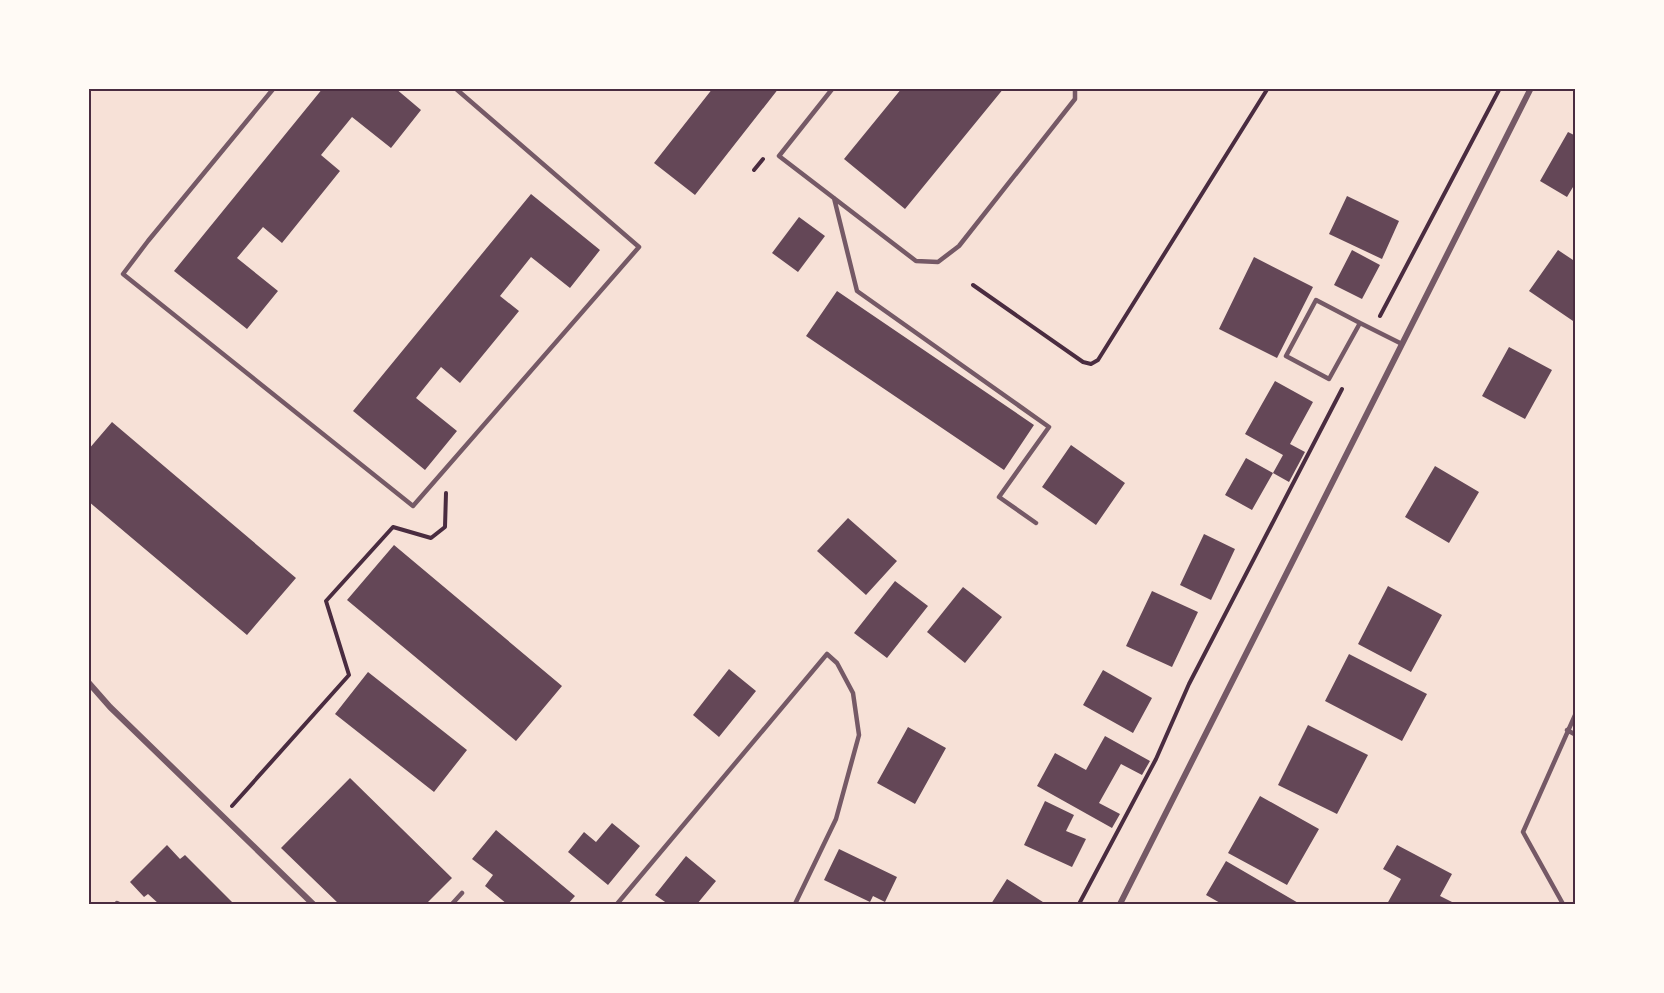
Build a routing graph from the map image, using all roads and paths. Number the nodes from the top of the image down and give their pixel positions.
1 (274, 88) edge
2 (455, 88) edge
3 (833, 88) edge
4 (1075, 88) edge
5 (1268, 88) edge
6 (1500, 88) edge
7 (1531, 88) edge
8 (834, 198) junction
9 (972, 285) dead end
10 (1360, 323) junction
11 (1373, 330) junction
12 (1402, 344) junction
13 (1346, 382) dead end
14 (446, 468) junction
15 (1036, 523) dead end
16 (88, 682) edge
17 (1575, 713) edge
18 (1567, 730) junction
19 (1575, 735) edge
20 (223, 817) junction
21 (462, 893) dead end
22 (313, 904) edge
23 (452, 904) edge
24 (617, 904) edge
25 (795, 904) edge
26 (1079, 904) edge
27 (1120, 904) edge
28 (1563, 904) edge

1 - 14 lane
2 - 14 lane
3 - 8 lane
4 - 8 lane
5 - 9 path
6 - 11 path
7 - 12 street
8 - 15 lane
10 - 10 lane
10 - 11 lane
11 - 12 lane
12 - 27 street
13 - 26 path
14 - 20 path
16 - 20 street
17 - 18 lane
18 - 19 lane
18 - 28 lane
20 - 22 street
21 - 23 lane
24 - 25 lane

